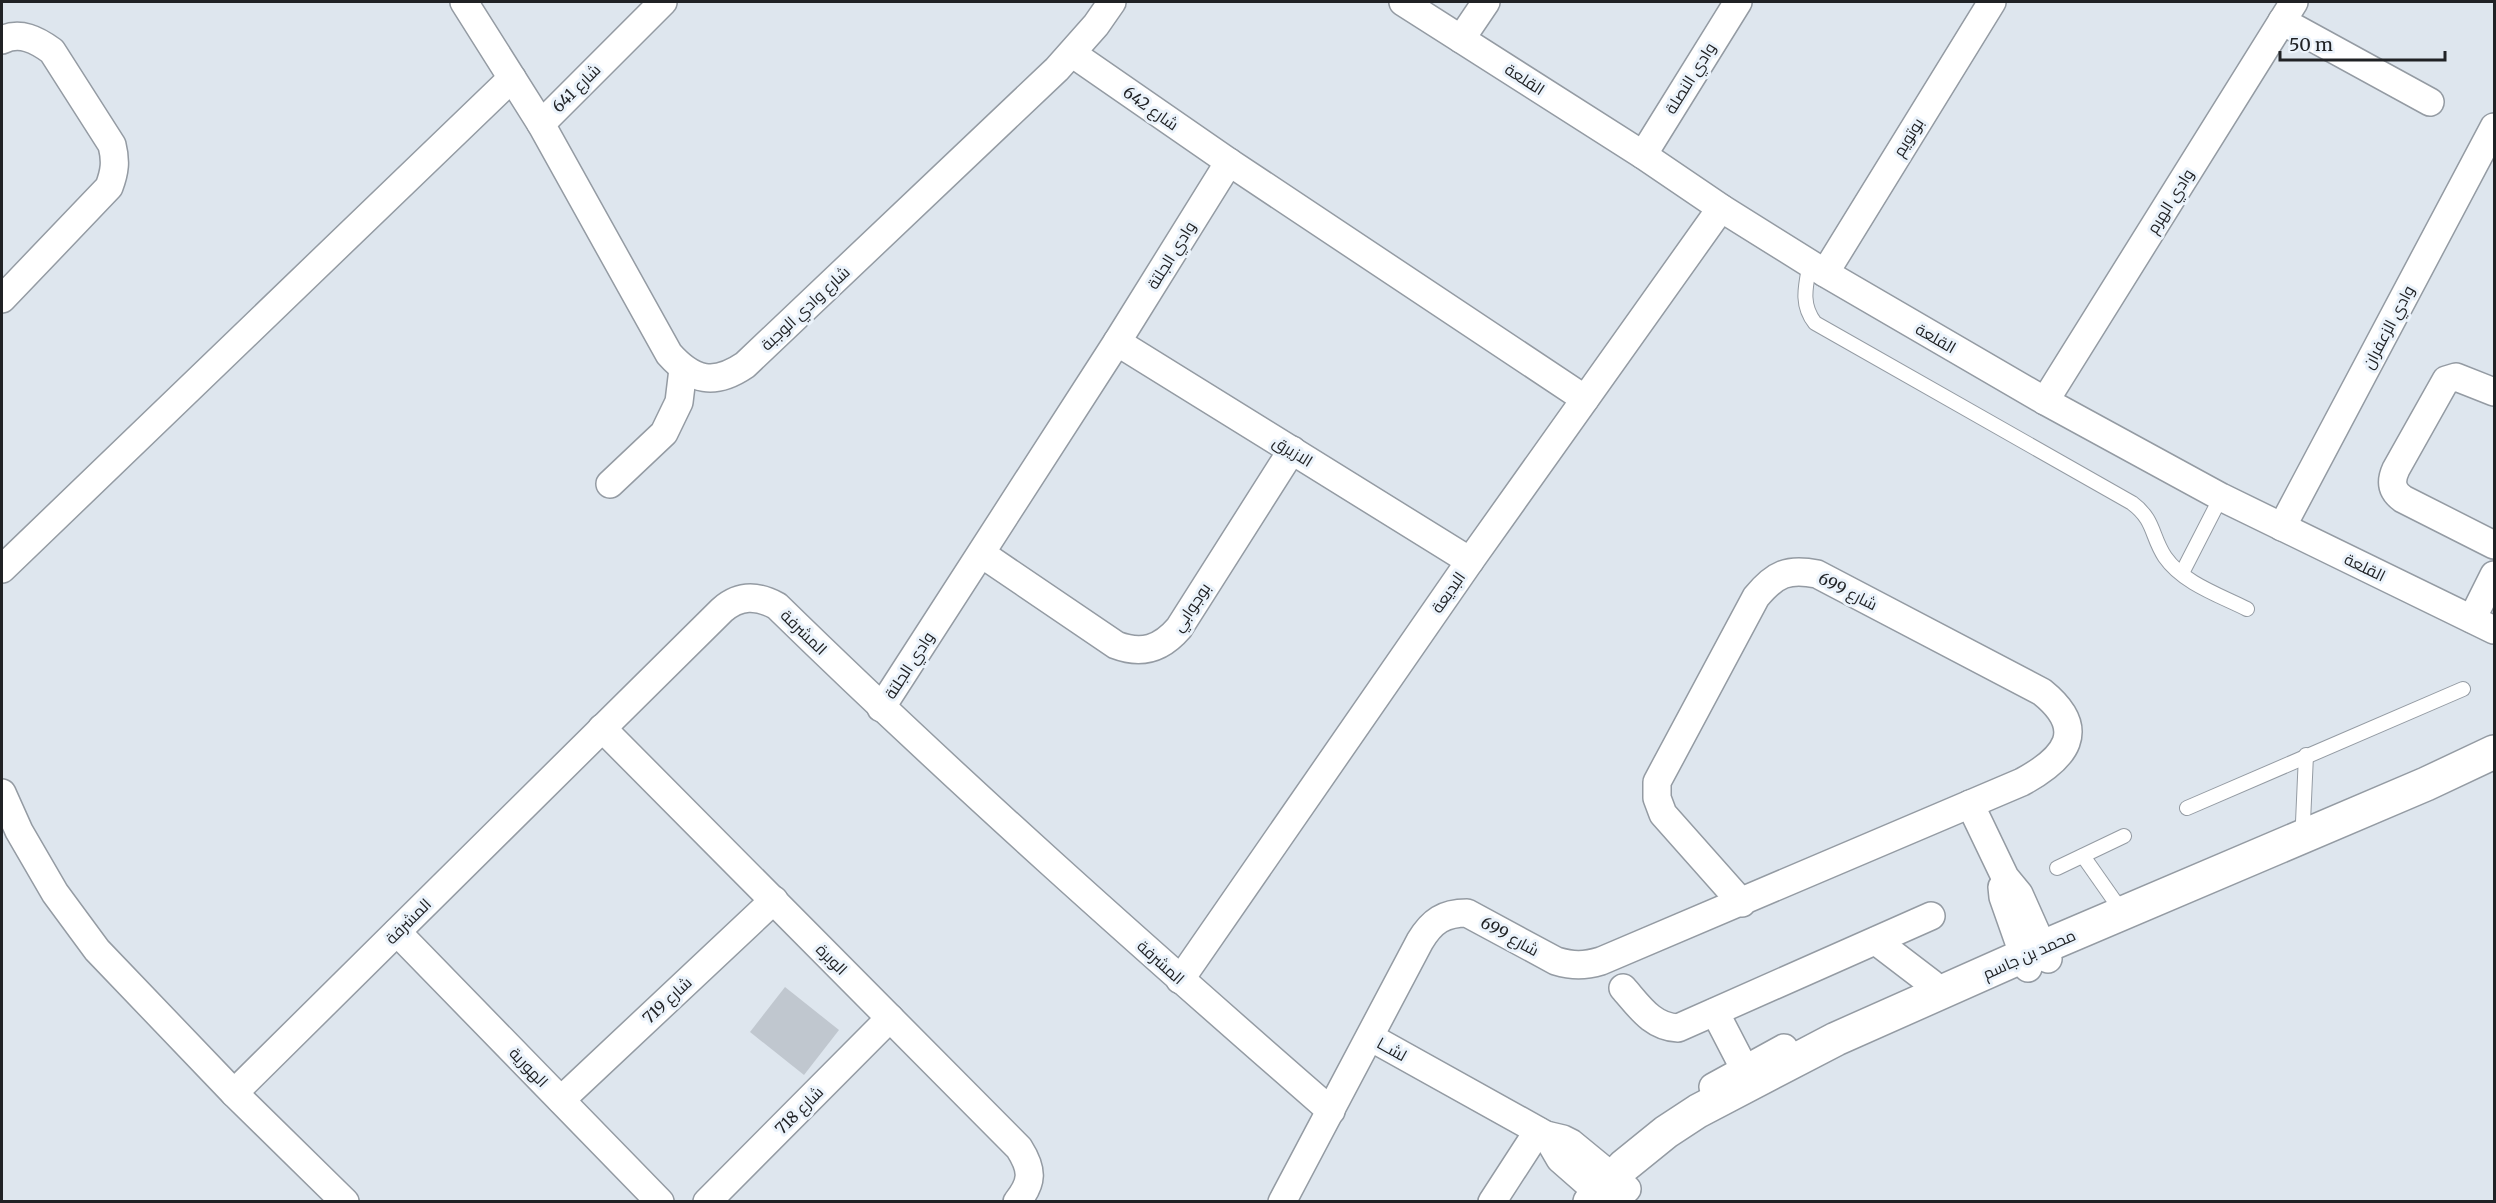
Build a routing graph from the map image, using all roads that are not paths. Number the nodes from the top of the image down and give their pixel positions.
1 (464, 2) edge
2 (663, 2) edge
3 (1112, 2) edge
4 (1403, 2) edge
5 (1486, 2) edge
6 (1738, 2) edge
7 (1992, 2) edge
8 (2288, 11) edge
9 (1461, 39) junction
10 (2, 40) edge
11 (1072, 54) junction
12 (512, 78) junction
13 (2430, 102) dead end
14 (541, 124) junction
15 (2493, 132) edge
16 (1643, 155) junction
17 (1229, 162) junction
18 (1721, 208) junction
19 (1817, 268) junction
20 (2, 299) edge
21 (1117, 342) junction
22 (683, 369) junction
23 (2494, 392) edge
24 (1585, 399) junction
25 (2045, 401) junction
26 (1292, 450) junction
27 (610, 484) dead end
28 (2222, 497) junction
29 (2283, 527) junction
30 (2494, 545) edge
31 (982, 554) junction
32 (1470, 561) junction
33 (2, 569) edge
34 (2181, 573) junction
35 (2494, 575) edge
36 (2247, 609) dead end
37 (2483, 625) edge
38 (2463, 689) dead end
39 (881, 708) junction
40 (602, 728) junction
41 (2306, 755) junction
42 (2489, 760) edge
43 (2438, 763) dead end
44 (2390, 784) dead end
45 (2, 793) edge
46 (1970, 804) junction
47 (2187, 807) dead end
48 (2303, 822) junction
49 (2124, 837) dead end
50 (2250, 843) dead end
51 (2083, 856) junction
52 (2057, 868) dead end
53 (774, 900) junction
54 (2121, 902) junction
55 (1742, 903) junction
56 (1931, 916) dead end
57 (397, 932) junction
58 (1876, 940) junction
59 (2035, 958) junction
60 (1180, 980) junction
61 (1944, 984) junction
62 (1623, 988) dead end
63 (1715, 1012) junction
64 (890, 1018) junction
65 (1370, 1037) junction
66 (1744, 1068) junction
67 (234, 1093) junction
68 (561, 1100) junction
69 (1331, 1111) junction
70 (1666, 1132) junction
71 (1542, 1133) junction
72 (1609, 1194) edge
73 (345, 1202) edge
74 (660, 1202) edge
75 (707, 1202) edge
76 (1017, 1202) edge
77 (1282, 1202) edge
78 (1492, 1202) edge

1 - 12 street, شارع 641
2 - 14 street, شارع 641
3 - 11 street, شارع وادي الوجبة
4 - 9 street, القلعة
5 - 9 street
6 - 16 street, وادي النصلة
7 - 19 street, بوتويم
8 - 13 street
8 - 25 street, وادي الهرم
9 - 16 street, القلعة
10 - 20 street
11 - 17 street, شارع 642
11 - 22 street, شارع وادي الوجبة
12 - 14 street, شارع 641
12 - 33 street
14 - 22 street
15 - 29 street, وادي الزعفران
16 - 18 street, القلعة
17 - 21 street, وادي الجلتة
17 - 24 street
18 - 19 street, القلعة
18 - 24 street, البديعة
19 - 25 street, القلعة
19 - 34 lane
21 - 26 street, الازيرق
21 - 31 street, وادي الجلتة
22 - 27 street
23 - 30 street
24 - 32 street, البديعة
25 - 28 street, القلعة
26 - 31 street, بوجوابي
26 - 32 street, الازيرق
28 - 29 street, القلعة
28 - 34 lane
29 - 37 street, القلعة
31 - 39 street, وادي الجلتة
32 - 60 street, البديعة
34 - 36 lane
35 - 37 street
38 - 41 lane
39 - 40 street, المشرفة
39 - 60 street, المشرفة
40 - 53 street, الوبرة
40 - 57 street, المشرفة
41 - 47 lane
41 - 48 lane
42 - 43 lane
42 - 54 street, محمد بن جاسم
42 - 59 street, محمد بن جاسم
44 - 48 lane
45 - 67 street
46 - 55 street, شارع 699
46 - 55 street, شارع 699
46 - 59 street
48 - 50 lane
49 - 51 lane
51 - 52 lane
51 - 54 lane
53 - 64 street, الوبرة
53 - 68 street, شارع 719
54 - 59 street, محمد بن جاسم
55 - 65 street, شارع 699
56 - 58 street
57 - 67 street, المشرفة
57 - 68 street, الهورية
58 - 61 street
58 - 63 street
59 - 61 street, محمد بن جاسم
59 - 72 street, محمد بن جاسم
60 - 69 street, المشرفة
61 - 66 street
61 - 70 street, محمد بن جاسم
62 - 63 street
63 - 66 street
64 - 75 street, شارع 718
64 - 76 street, الوبرة
65 - 69 street, لشــا
65 - 71 street, لشــا
66 - 70 street
67 - 73 street
68 - 74 street, الهورية
69 - 77 street, لشــا
70 - 72 street, محمد بن جاسم
71 - 72 street, لشــا
71 - 78 street

